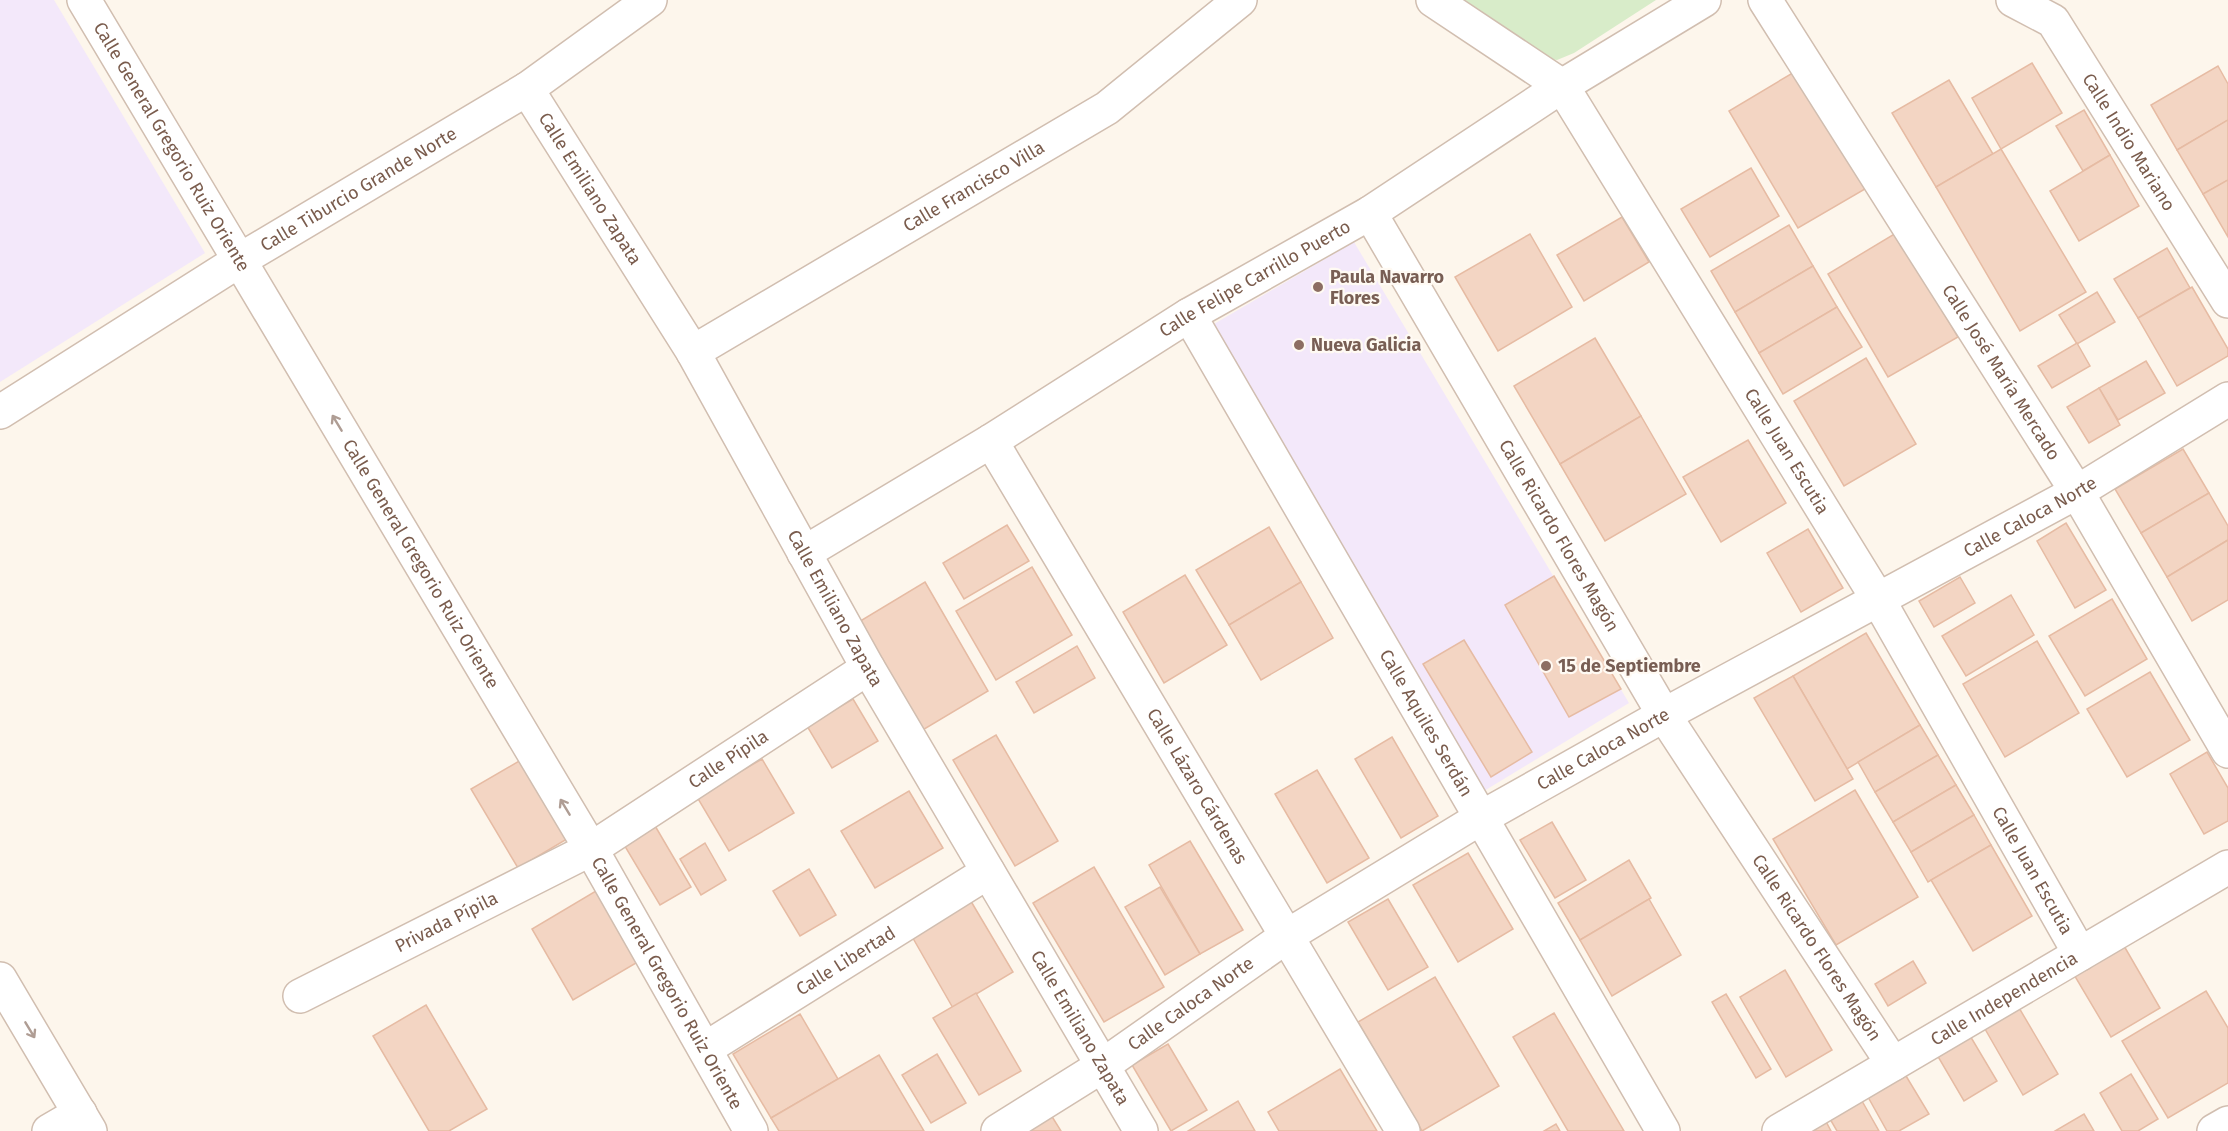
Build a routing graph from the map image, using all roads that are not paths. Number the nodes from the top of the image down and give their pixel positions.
1 (84, 0) edge
2 (650, 0) edge
3 (1240, 0) edge
4 (1433, 0) edge
5 (1704, 0) edge
6 (1765, 0) edge
7 (2013, 0) edge
8 (1562, 86) junction
9 (528, 89) junction
10 (1370, 213) junction
11 (240, 260) junction
12 (2228, 301) edge
13 (1189, 315) junction
14 (693, 352) junction
15 (2228, 399) edge
16 (0, 412) edge
17 (991, 441) junction
18 (2077, 492) junction
19 (804, 553) junction
20 (1879, 601) junction
21 (868, 668) junction
22 (1664, 715) junction
23 (2228, 751) edge
24 (1479, 819) junction
25 (591, 849) junction
26 (2228, 867) edge
27 (988, 872) junction
28 (1287, 936) junction
29 (2080, 954) junction
30 (0, 979) edge
31 (300, 996) dead end
32 (705, 1049) junction
33 (1893, 1064) junction
34 (1102, 1066) junction
35 (85, 1122) edge
36 (2228, 1123) edge
37 (49, 1131) edge
38 (751, 1131) edge
39 (998, 1131) edge
40 (1141, 1131) edge
41 (1403, 1131) edge
42 (1663, 1131) edge
43 (1779, 1131) edge
44 (2214, 1131) edge

1 - 11 street, Calle General Gregorio Ruiz Oriente
2 - 9 street, Calle Tiburcio Grande Norte
3 - 14 street, Calle Francisco Villa
4 - 8 street, Calle Juan Escutia
5 - 8 street, Calle Felipe Carrillo Puerto
6 - 18 street, Calle José María Mercado
7 - 12 street, Calle Indio Mariano
8 - 10 street, Calle Felipe Carrillo Puerto
8 - 20 street, Calle Juan Escutia
9 - 11 street, Calle Tiburcio Grande Norte
9 - 14 street, Calle Emiliano Zapata
10 - 13 street, Calle Felipe Carrillo Puerto
10 - 22 street, Calle Ricardo Flores Magón
11 - 16 street, Calle Tiburcio Grande Norte
25 -> 11 street, Calle General Gregorio Ruiz Oriente
13 - 17 street, Calle Felipe Carrillo Puerto
13 - 24 street, Calle Aquiles Serdán
14 - 19 street, Calle Emiliano Zapata
15 - 18 street, Calle Caloca Norte
17 - 19 street, Calle Felipe Carrillo Puerto
17 - 28 street, Calle Lázaro Cárdenas
18 - 20 street, Calle Caloca Norte
18 - 23 street, Calle José María Mercado
19 - 21 street, Calle Emiliano Zapata
20 - 22 street, Calle Caloca Norte
20 - 29 street, Calle Juan Escutia
21 - 25 street, Calle Pípila
21 - 27 street, Calle Emiliano Zapata
22 - 24 street, Calle Caloca Norte
22 - 33 street, Calle Ricardo Flores Magón
24 - 28 street, Calle Caloca Norte
24 - 42 street, Calle Aquiles Serdán
25 - 31 street, Privada Pípila
25 - 32 street, Calle General Gregorio Ruiz Oriente
26 - 29 street, Calle Independencia
27 - 32 street, Calle Libertad
27 - 34 street, Calle Emiliano Zapata
28 - 34 street, Calle Caloca Norte
28 - 41 street, Calle Lázaro Cárdenas
29 - 33 street, Calle Independencia
30 -> 35 street
32 - 38 street, Calle General Gregorio Ruiz Oriente
33 - 43 street, Calle Independencia
34 - 39 street, Calle Caloca Norte
34 - 40 street, Calle Emiliano Zapata
35 - 37 street
36 - 44 street

